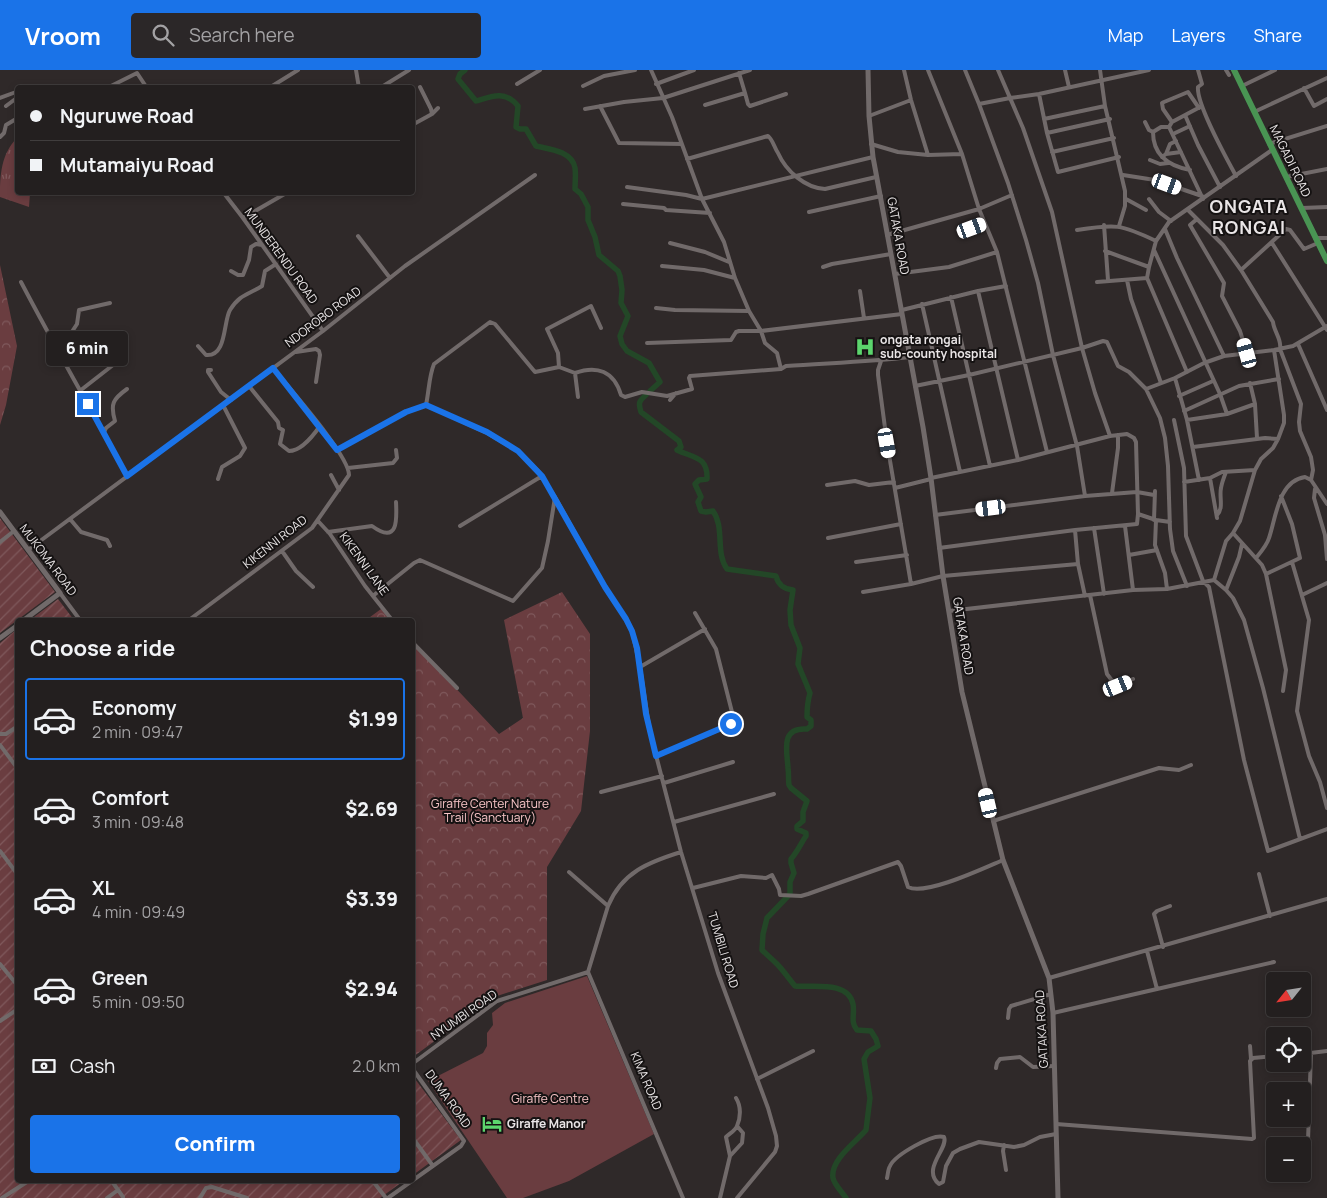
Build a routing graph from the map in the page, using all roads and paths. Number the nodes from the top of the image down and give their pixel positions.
1 (298, 70) edge
2 (356, 70) edge
3 (409, 70) edge
4 (540, 70) edge
5 (635, 70) edge
6 (651, 70) edge
7 (694, 70) edge
8 (750, 70) edge
9 (868, 70) edge
10 (904, 70) edge
11 (928, 70) edge
12 (965, 70) edge
13 (998, 70) edge
14 (1065, 70) edge
15 (1100, 70) edge
16 (1149, 70) edge
17 (1198, 70) edge
18 (1226, 70) edge
19 (1275, 70) edge
20 (1132, 72) edge
21 (1231, 72) edge
22 (740, 73) junction
23 (1327, 78) edge
24 (1102, 81) junction
25 (517, 84) dead end
26 (656, 84) junction
27 (113, 85) edge
28 (145, 85) edge
29 (274, 85) edge
30 (358, 85) edge
31 (385, 85) edge
32 (583, 86) dead end
33 (1242, 86) junction
34 (420, 88) dead end
35 (1069, 88) junction
36 (1304, 88) junction
37 (15, 92) edge
38 (745, 93) junction
39 (786, 94) dead end
40 (1039, 94) junction
41 (0, 98) edge
42 (15, 98) edge
43 (663, 98) junction
44 (1010, 98) junction
45 (1327, 99) edge
46 (911, 100) junction
47 (979, 104) junction
48 (705, 105) dead end
49 (6, 106) dead end
50 (600, 106) junction
51 (1105, 106) junction
52 (1200, 107) junction
53 (438, 108) dead end
54 (585, 109) dead end
55 (1254, 112) junction
56 (432, 114) junction
57 (1186, 115) junction
58 (869, 116) junction
59 (1044, 119) junction
60 (1110, 119) junction
61 (15, 120) edge
62 (1145, 122) dead end
63 (415, 123) edge
64 (1170, 125) junction
65 (1190, 126) junction
66 (1327, 126) edge
67 (1153, 132) junction
68 (1047, 133) junction
69 (1173, 134) junction
70 (0, 137) edge
71 (1114, 138) junction
72 (1176, 141) junction
73 (682, 144) junction
74 (871, 144) junction
75 (1271, 147) junction
76 (1052, 152) junction
77 (1181, 152) junction
78 (962, 154) junction
79 (928, 155) junction
80 (1164, 155) junction
81 (873, 157) junction
82 (1118, 157) junction
83 (687, 158) junction
84 (1150, 160) dead end
85 (1168, 163) junction
86 (1327, 169) edge
87 (1190, 170) junction
88 (535, 175) dead end
89 (1123, 175) junction
90 (795, 176) junction
91 (876, 176) junction
92 (1236, 176) junction
93 (1286, 177) junction
94 (626, 187) dead end
95 (1220, 187) junction
96 (225, 195) edge
97 (283, 195) edge
98 (881, 196) junction
99 (1012, 196) junction
100 (1202, 197) junction
101 (702, 199) junction
102 (1126, 199) junction
103 (1149, 199) dead end
104 (623, 204) dead end
105 (1327, 207) edge
106 (1301, 208) junction
107 (978, 209) junction
108 (1146, 210) dead end
109 (1188, 210) junction
110 (809, 212) dead end
111 (710, 213) junction
112 (243, 218) junction
113 (1197, 219) junction
114 (1171, 221) junction
115 (985, 223) junction
116 (1104, 226) junction
117 (1118, 226) junction
118 (1165, 228) junction
119 (1077, 230) dead end
120 (960, 232) dead end
121 (887, 235) junction
122 (358, 236) dead end
123 (1327, 238) edge
124 (1316, 240) junction
125 (1156, 241) junction
126 (670, 243) dead end
127 (1272, 243) junction
128 (262, 245) junction
129 (1154, 250) junction
130 (1105, 251) junction
131 (997, 252) junction
132 (891, 254) junction
133 (1327, 261) edge
134 (729, 262) junction
135 (276, 264) junction
136 (662, 266) dead end
137 (822, 267) dead end
138 (1149, 267) junction
139 (231, 270) dead end
140 (1241, 270) junction
141 (895, 274) junction
142 (390, 278) junction
143 (735, 278) junction
144 (1147, 278) junction
145 (1108, 280) junction
146 (1127, 280) junction
147 (21, 282) dead end
148 (1097, 282) dead end
149 (1006, 286) junction
150 (860, 290) dead end
151 (978, 291) junction
152 (951, 298) junction
153 (110, 302) dead end
154 (922, 304) junction
155 (656, 308) dead end
156 (749, 311) junction
157 (902, 312) junction
158 (864, 318) junction
159 (601, 328) dead end
160 (1326, 328) edge
161 (323, 331) junction
162 (761, 331) junction
163 (647, 343) dead end
164 (1298, 344) junction
165 (198, 346) dead end
166 (1082, 348) junction
167 (1280, 349) junction
168 (1274, 350) junction
169 (294, 352) junction
170 (58, 353) junction
171 (1247, 353) junction
172 (1054, 354) junction
173 (1224, 356) junction
174 (910, 357) junction
175 (122, 358) dead end
176 (881, 361) junction
177 (1025, 361) junction
178 (1204, 363) junction
179 (559, 367) junction
180 (273, 368) junction
181 (997, 368) junction
182 (781, 369) junction
183 (211, 370) dead end
184 (1187, 372) junction
185 (575, 373) junction
186 (969, 375) junction
187 (1175, 378) junction
188 (1279, 379) junction
189 (939, 380) junction
190 (1213, 381) junction
191 (316, 382) dead end
192 (1161, 383) junction
193 (1250, 383) junction
194 (249, 386) junction
195 (915, 386) junction
196 (127, 388) dead end
197 (1146, 389) junction
198 (81, 390) junction
199 (676, 394) junction
200 (1220, 394) junction
201 (1179, 396) junction
202 (578, 397) dead end
203 (231, 400) junction
204 (670, 400) dead end
205 (1255, 404) junction
206 (224, 405) junction
207 (426, 405) junction
208 (1327, 410) edge
209 (1184, 411) junction
210 (1228, 414) junction
211 (1174, 420) dead end
212 (1188, 420) junction
213 (320, 426) junction
214 (104, 432) junction
215 (1118, 435) junction
216 (1110, 436) junction
217 (1257, 438) junction
218 (1278, 439) junction
219 (1077, 446) junction
220 (1193, 447) junction
221 (337, 450) junction
222 (396, 450) dead end
223 (1047, 452) junction
224 (1018, 460) junction
225 (990, 466) junction
226 (348, 468) junction
227 (1255, 470) junction
228 (960, 472) junction
229 (1226, 472) junction
230 (331, 475) dead end
231 (127, 476) junction
232 (542, 476) junction
233 (1210, 478) junction
234 (218, 479) dead end
235 (931, 479) junction
236 (1199, 480) junction
237 (1311, 480) junction
238 (894, 482) junction
239 (1184, 482) junction
240 (827, 484) dead end
241 (895, 488) junction
242 (1315, 488) junction
243 (339, 490) junction
244 (1137, 492) junction
245 (1112, 493) junction
246 (1085, 496) junction
247 (1281, 496) junction
248 (556, 497) junction
249 (396, 502) dead end
250 (1327, 504) edge
251 (0, 512) edge
252 (1138, 514) junction
253 (935, 515) junction
254 (70, 519) junction
255 (1155, 520) junction
256 (318, 521) junction
257 (1170, 522) junction
258 (901, 524) junction
259 (460, 526) dead end
260 (1125, 526) junction
261 (1094, 528) junction
262 (1075, 530) junction
263 (14, 532) junction
264 (328, 532) junction
265 (1233, 533) junction
266 (828, 538) dead end
267 (0, 542) edge
268 (1242, 544) junction
269 (110, 546) dead end
270 (939, 548) junction
271 (28, 550) junction
272 (1157, 550) junction
273 (282, 551) junction
274 (907, 555) junction
275 (1129, 555) junction
276 (1256, 558) junction
277 (1327, 559) edge
278 (856, 562) dead end
279 (1292, 562) junction
280 (1078, 564) junction
281 (1266, 574) junction
282 (943, 576) junction
283 (1214, 580) junction
284 (1203, 581) junction
285 (1327, 582) edge
286 (911, 584) junction
287 (1187, 586) junction
288 (313, 587) dead end
289 (1133, 590) junction
290 (1167, 590) junction
291 (1226, 590) junction
292 (864, 592) dead end
293 (60, 593) junction
294 (1104, 594) junction
295 (1090, 595) junction
296 (1302, 595) junction
297 (374, 596) junction
298 (1085, 596) junction
299 (949, 611) junction
300 (695, 613) dead end
301 (27, 618) edge
302 (79, 618) edge
303 (193, 618) edge
304 (390, 618) edge
305 (15, 627) edge
306 (705, 629) junction
307 (0, 638) edge
308 (415, 645) edge
309 (640, 667) junction
310 (1134, 679) dead end
311 (457, 688) dead end
312 (1283, 691) dead end
313 (15, 728) edge
314 (0, 734) edge
315 (0, 745) edge
316 (656, 756) junction
317 (733, 762) dead end
318 (15, 765) edge
319 (1191, 765) dead end
320 (662, 776) junction
321 (664, 783) junction
322 (600, 792) dead end
323 (774, 794) dead end
324 (1327, 808) edge
325 (993, 821) junction
326 (674, 822) junction
327 (1327, 829) edge
328 (1300, 839) junction
329 (0, 851) edge
330 (682, 852) junction
331 (1003, 860) junction
332 (15, 871) edge
333 (569, 872) dead end
334 (1259, 874) dead end
335 (693, 888) junction
336 (1327, 899) edge
337 (608, 906) junction
338 (1170, 906) dead end
339 (1270, 916) junction
340 (1163, 947) junction
341 (1147, 951) junction
342 (1274, 962) dead end
343 (0, 964) edge
344 (588, 972) junction
345 (1049, 978) junction
346 (15, 982) edge
347 (1157, 989) junction
348 (1050, 994) junction
349 (15, 1011) edge
350 (1053, 1013) junction
351 (1008, 1018) dead end
352 (0, 1021) edge
353 (1250, 1046) dead end
354 (813, 1051) dead end
355 (1327, 1051) edge
356 (1311, 1053) edge
357 (1266, 1057) edge
358 (1251, 1059) junction
359 (415, 1064) edge
360 (1054, 1066) junction
361 (996, 1068) dead end
362 (415, 1070) edge
363 (1310, 1072) edge
364 (757, 1079) junction
365 (736, 1098) dead end
366 (1056, 1124) junction
367 (738, 1126) junction
368 (1056, 1134) junction
369 (1308, 1137) edge
370 (415, 1141) edge
371 (1004, 1145) junction
372 (730, 1156) junction
373 (433, 1166) junction
374 (1006, 1170) dead end
375 (887, 1178) dead end
376 (415, 1179) edge
377 (25, 1183) edge
378 (114, 1183) edge
379 (374, 1183) edge
380 (409, 1183) edge
381 (118, 1190) junction
382 (4, 1197) edge
383 (123, 1197) edge
384 (107, 1198) edge
385 (200, 1198) edge
386 (247, 1198) edge
387 (387, 1198) edge
388 (683, 1198) edge
389 (720, 1198) edge
390 (737, 1198) edge
391 (1058, 1198) edge

1 - 29 street
2 - 30 street
3 - 31 street
4 - 25 street
5 - 32 street
6 - 26 street
7 - 26 street
8 - 22 street
9 - 58 street, GATAKA ROAD
10 - 46 street
11 - 78 street
12 - 47 street
13 - 44 street
14 - 35 street
15 - 24 street
16 - 20 street
17 - 52 street
18 - 21 street
19 - 33 street
20 - 24 street
21 - 33 highway, MAGADI ROAD
22 - 38 street
22 - 43 street
23 - 36 street
24 - 35 street
24 - 51 street
26 - 43 street
27 - 28 street
33 - 55 highway, MAGADI ROAD
34 - 56 street
35 - 40 street
36 - 45 street
36 - 55 street
37 - 41 street
38 - 39 street
38 - 48 street
40 - 44 street
40 - 59 street
42 - 49 street
43 - 50 street
43 - 73 street
44 - 47 street
44 - 166 street
46 - 58 street
46 - 79 street
47 - 99 street
50 - 54 street
50 - 73 street
51 - 59 street
51 - 60 street
52 - 57 street
52 - 64 street
52 - 92 street
53 - 56 street
55 - 75 highway, MAGADI ROAD
56 - 63 street
57 - 64 street
57 - 65 street
58 - 74 street, GATAKA ROAD
59 - 68 street
60 - 68 street
60 - 71 street
61 - 70 street
62 - 67 street
64 - 67 street
64 - 69 street
65 - 69 street
65 - 95 street
66 - 75 street
67 - 80 street
68 - 76 street
69 - 72 street
71 - 76 street
71 - 82 street
72 - 77 street
72 - 80 street
73 - 83 street
74 - 79 street
74 - 81 street, GATAKA ROAD
75 - 92 street
75 - 93 highway, MAGADI ROAD
76 - 82 street
77 - 80 street
77 - 87 street
78 - 79 street
78 - 107 street
80 - 85 street
81 - 90 street
81 - 91 street, GATAKA ROAD
82 - 89 street
83 - 90 street
83 - 101 street
84 - 85 street
85 - 87 street
86 - 93 street
87 - 100 street
88 - 142 street, NDOROBO ROAD
89 - 100 street
89 - 102 street
90 - 91 street
90 - 101 street
91 - 98 street, GATAKA ROAD
92 - 95 street
93 - 106 highway, MAGADI ROAD
94 - 101 street
95 - 100 street
96 - 112 street, MUNDERENDU ROAD
97 - 112 street
98 - 110 street
98 - 121 street, GATAKA ROAD
99 - 107 street
99 - 172 street
100 - 109 street
101 - 111 street
102 - 108 street
102 - 117 street
103 - 114 street
104 - 111 street
105 - 106 street
106 - 124 highway, MAGADI ROAD
107 - 115 street
107 - 121 street
109 - 113 street
109 - 114 street
111 - 134 street
112 - 128 street, MUNDERENDU ROAD
113 - 140 street
113 - 171 street
114 - 118 street
115 - 120 street
115 - 131 street
116 - 117 street
116 - 119 street
116 - 130 street
117 - 125 street
118 - 125 street
118 - 173 street
121 - 132 street, GATAKA ROAD
122 - 142 street
123 - 124 street
124 - 127 street
124 - 133 highway, MAGADI ROAD
125 - 129 street
126 - 134 street
127 - 140 street
127 - 160 street
128 - 135 street, MUNDERENDU ROAD
128 - 139 street
129 - 138 street
129 - 178 street
130 - 138 street
130 - 145 street
131 - 141 street
131 - 149 street
132 - 137 street
132 - 141 street, GATAKA ROAD
134 - 143 street
135 - 161 street, MUNDERENDU ROAD
135 - 165 street
136 - 143 street
138 - 144 street
140 - 167 street
141 - 157 street, GATAKA ROAD
142 - 161 street, NDOROBO ROAD
143 - 156 street
144 - 146 street
144 - 184 street
145 - 146 street
145 - 148 street
146 - 192 street
147 - 170 street
149 - 151 street
149 - 177 street
150 - 158 street
151 - 152 street
151 - 181 street
152 - 154 street
152 - 186 street
153 - 170 street
154 - 157 street
154 - 189 street
155 - 156 street
156 - 162 street
157 - 158 street
157 - 174 street, GATAKA ROAD
158 - 162 street
159 - 179 street
160 - 164 street
161 - 169 street, NDOROBO ROAD
162 - 163 street
162 - 182 street
164 - 167 street
164 - 208 street
166 - 172 street
166 - 197 street
166 - 216 street
167 - 168 street
167 - 237 street
168 - 171 street
168 - 188 street
169 - 180 street, NDOROBO ROAD
169 - 191 street
170 - 198 street
171 - 173 street
172 - 177 street
172 - 219 street
173 - 178 street
174 - 176 street
174 - 195 street, GATAKA ROAD
175 - 198 street
176 - 182 street
176 - 238 street
177 - 181 street
177 - 223 street
178 - 184 street
178 - 190 street
179 - 185 street
179 - 207 street
180 - 194 street, NDOROBO ROAD
180 - 213 street
181 - 186 street
181 - 224 street
182 - 199 street
183 - 203 street
184 - 187 street
185 - 199 street
185 - 202 street
186 - 189 street
186 - 225 street
187 - 192 street
187 - 201 street
188 - 193 street
188 - 218 street
189 - 195 street
189 - 228 street
190 - 200 street
190 - 201 street
192 - 197 street
193 - 200 street
193 - 205 street
194 - 203 street, NDOROBO ROAD
194 - 213 street
195 - 235 street, GATAKA ROAD
196 - 214 street
197 - 257 street
198 - 214 street
199 - 204 street
200 - 209 street
200 - 210 street
201 - 209 street
203 - 206 street, NDOROBO ROAD
205 - 210 street
205 - 217 street
206 - 231 street, NDOROBO ROAD
206 - 234 street
207 - 221 street
207 - 232 street, TUMBILI ROAD
209 - 212 street
210 - 212 street
211 - 239 street
212 - 220 street
213 - 221 street
214 - 231 street
215 - 216 street
215 - 244 street
215 - 245 street
216 - 219 street
217 - 218 street
217 - 220 street
218 - 227 street
219 - 223 street
219 - 246 street
220 - 236 street
221 - 226 street
222 - 226 street
223 - 224 street
224 - 225 street
225 - 228 street
226 - 243 street, KIKENNI ROAD
227 - 229 street
227 - 265 street
228 - 235 street
229 - 233 street
229 - 233 street
230 - 243 street
231 - 254 street, NDOROBO ROAD
232 - 248 street, TUMBILI ROAD
232 - 259 street
233 - 236 street
235 - 241 street
235 - 253 street, GATAKA ROAD
236 - 239 street
237 - 242 street
237 - 247 street
238 - 240 street
238 - 241 street
239 - 284 street
241 - 258 street
242 - 250 street
242 - 277 street
243 - 256 street, KIKENNI ROAD
244 - 245 street
244 - 252 street
244 - 255 street
245 - 246 street
246 - 253 street
247 - 276 street
247 - 279 street
248 - 297 street
248 - 309 street, TUMBILI ROAD
249 - 264 street
251 - 263 street, MUKOMA ROAD
252 - 255 street
252 - 260 street
253 - 270 street, GATAKA ROAD
254 - 269 street
254 - 271 street, NDOROBO ROAD
255 - 257 street
255 - 272 street
256 - 264 street, KIKENNI LANE
256 - 273 street, KIKENNI ROAD
257 - 287 street
258 - 266 street
258 - 274 street
260 - 261 street
260 - 275 street
261 - 262 street
261 - 294 street
262 - 270 street
262 - 280 street
263 - 267 street
263 - 271 street, MUKOMA ROAD
264 - 297 street, KIKENNI LANE
265 - 268 street
265 - 283 street
268 - 276 street
268 - 291 street
270 - 282 street, GATAKA ROAD
271 - 293 street, MUKOMA ROAD
272 - 275 street
272 - 290 street
273 - 288 street
273 - 303 street, KIKENNI ROAD
274 - 278 street
274 - 286 street
275 - 289 street
276 - 281 street
279 - 281 street
279 - 296 street
280 - 282 street
280 - 298 street
281 - 312 street
282 - 286 street
282 - 299 street, GATAKA ROAD
283 - 284 street
283 - 291 street
284 - 287 street
284 - 328 street
285 - 296 street
286 - 292 street
287 - 290 street
289 - 290 street
289 - 294 street
291 - 328 street
293 - 301 street
293 - 302 street, MUKOMA ROAD
294 - 295 street
295 - 298 street
295 - 310 street
296 - 324 street
297 - 304 street, KIKENNI LANE
298 - 299 street
299 - 325 street, GATAKA ROAD
300 - 306 street
305 - 307 street
306 - 309 street
306 - 316 street
308 - 311 street
309 - 316 street, TUMBILI ROAD
313 - 314 street
315 - 318 street
316 - 320 street, TUMBILI ROAD
317 - 321 street
319 - 325 street
320 - 321 street, TUMBILI ROAD
320 - 322 street
321 - 326 street, TUMBILI ROAD
323 - 326 street
325 - 331 street, GATAKA ROAD
326 - 330 street, TUMBILI ROAD
327 - 328 street
329 - 332 street
330 - 335 street, TUMBILI ROAD
330 - 337 street
331 - 335 street
331 - 345 street, GATAKA ROAD
333 - 337 street
334 - 339 street
335 - 364 street, TUMBILI ROAD
336 - 339 street
337 - 344 street
338 - 340 street
339 - 340 street
340 - 341 street
341 - 345 street
341 - 347 street
342 - 347 street
343 - 346 street
344 - 359 street, NYUMBI ROAD
344 - 388 street, KIMA ROAD
345 - 348 street, GATAKA ROAD
347 - 350 street
348 - 350 street, GATAKA ROAD
348 - 351 street
349 - 352 street
350 - 360 street, GATAKA ROAD
353 - 358 street
354 - 364 street
355 - 356 street
357 - 358 street
358 - 366 street
360 - 361 street
360 - 366 street, GATAKA ROAD
362 - 373 street, DUMA ROAD
363 - 369 street
364 - 390 street, TUMBILI ROAD
365 - 367 street
366 - 368 street, GATAKA ROAD
367 - 372 street
367 - 372 street
368 - 371 street
368 - 391 street, GATAKA ROAD
370 - 373 street
371 - 374 street
371 - 375 street
372 - 389 street
373 - 376 street
377 - 382 street
378 - 381 street
379 - 387 street
380 - 387 street
381 - 383 street
381 - 384 street
385 - 386 street

